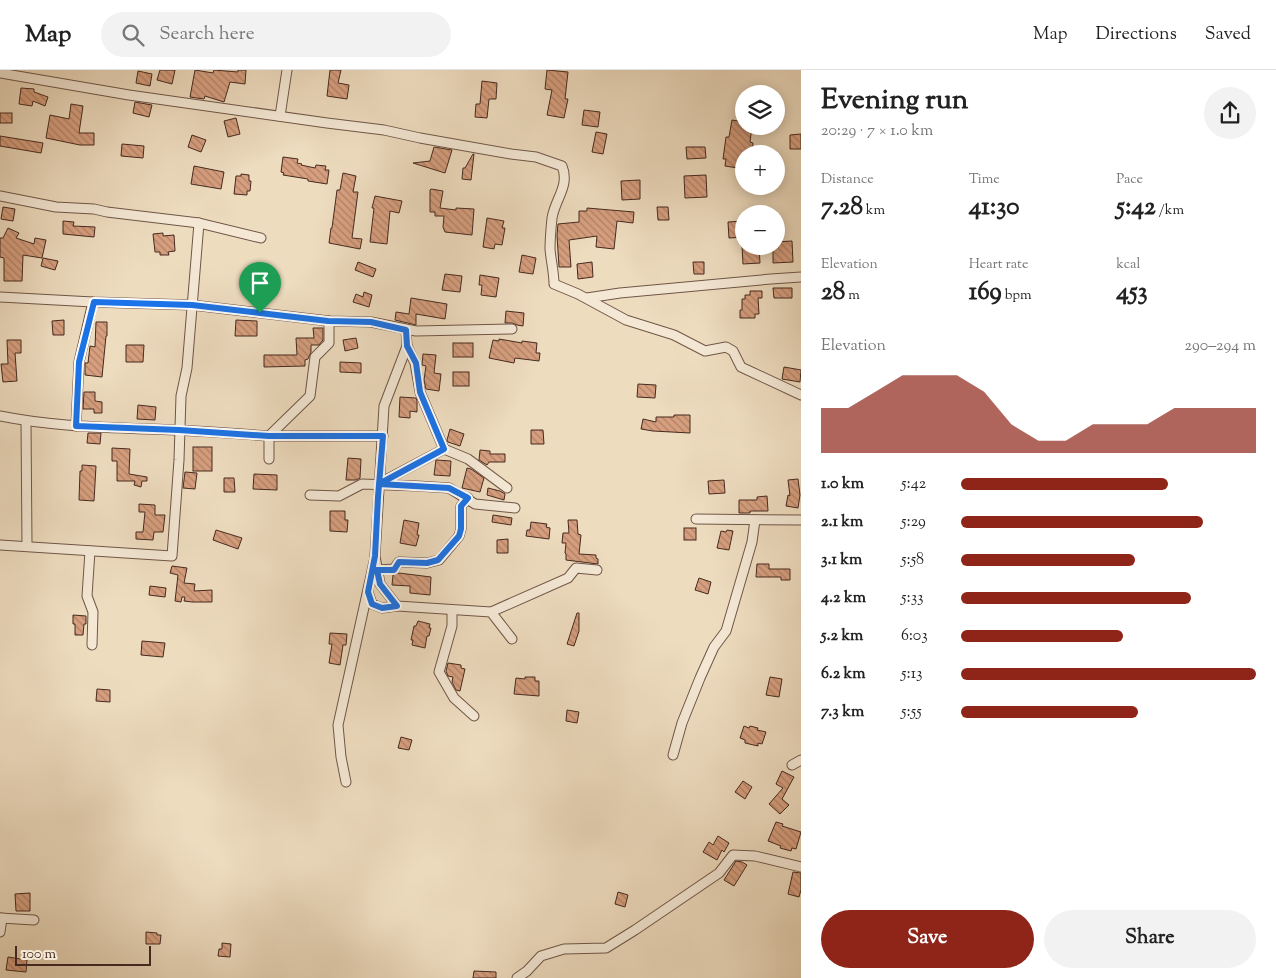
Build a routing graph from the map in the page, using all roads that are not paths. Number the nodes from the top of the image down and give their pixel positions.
1 (287, 70) edge
2 (0, 73) edge
3 (280, 116) junction
4 (0, 196) edge
5 (199, 223) junction
6 (261, 238) dead end
7 (801, 277) edge
8 (0, 297) edge
9 (587, 298) junction
10 (94, 302) junction
11 (192, 305) junction
12 (328, 321) junction
13 (512, 329) dead end
14 (406, 330) junction
15 (407, 346) junction
16 (801, 395) edge
17 (0, 416) edge
18 (26, 421) junction
19 (76, 426) junction
20 (179, 430) junction
21 (269, 436) junction
22 (383, 436) junction
23 (444, 449) junction
24 (269, 459) dead end
25 (379, 484) junction
26 (507, 488) dead end
27 (310, 495) dead end
28 (468, 498) junction
29 (515, 508) dead end
30 (696, 519) dead end
31 (754, 520) junction
32 (801, 520) edge
33 (0, 545) edge
34 (27, 546) junction
35 (90, 551) junction
36 (375, 556) junction
37 (377, 570) junction
38 (597, 570) dead end
39 (368, 592) junction
40 (397, 606) junction
41 (452, 610) junction
42 (491, 612) junction
43 (512, 638) dead end
44 (92, 645) dead end
45 (474, 716) dead end
46 (673, 755) dead end
47 (801, 760) edge
48 (792, 765) dead end
49 (346, 782) dead end
50 (801, 867) edge
51 (1, 918) edge
52 (34, 920) dead end
53 (0, 932) edge
54 (517, 978) edge

1 - 3 street
2 - 3 street
3 - 9 street
4 - 5 street
5 - 6 street
5 - 11 street
7 - 9 street
8 - 10 street
9 - 16 street
10 - 11 street
10 - 19 street
11 - 12 street
11 - 20 street
12 - 14 street
12 - 21 street
13 - 14 street
14 - 15 street
15 - 22 street
15 - 23 street
17 - 18 street
18 - 19 street
18 - 34 street
19 - 20 street
20 - 21 street
20 - 35 street
21 - 22 street
21 - 24 street
22 - 25 street
23 - 25 street
23 - 26 street
25 - 27 street
25 - 28 street
25 - 36 street
28 - 29 street
28 - 37 street
30 - 31 street
31 - 32 street
31 - 46 street
33 - 34 street
34 - 35 street
35 - 44 street
36 - 37 street
36 - 39 street
37 - 40 street
38 - 42 street
39 - 40 street
39 - 49 street
40 - 41 street
41 - 42 street
41 - 45 street
42 - 43 street
47 - 48 street
50 - 54 street
51 - 52 street
51 - 53 street

